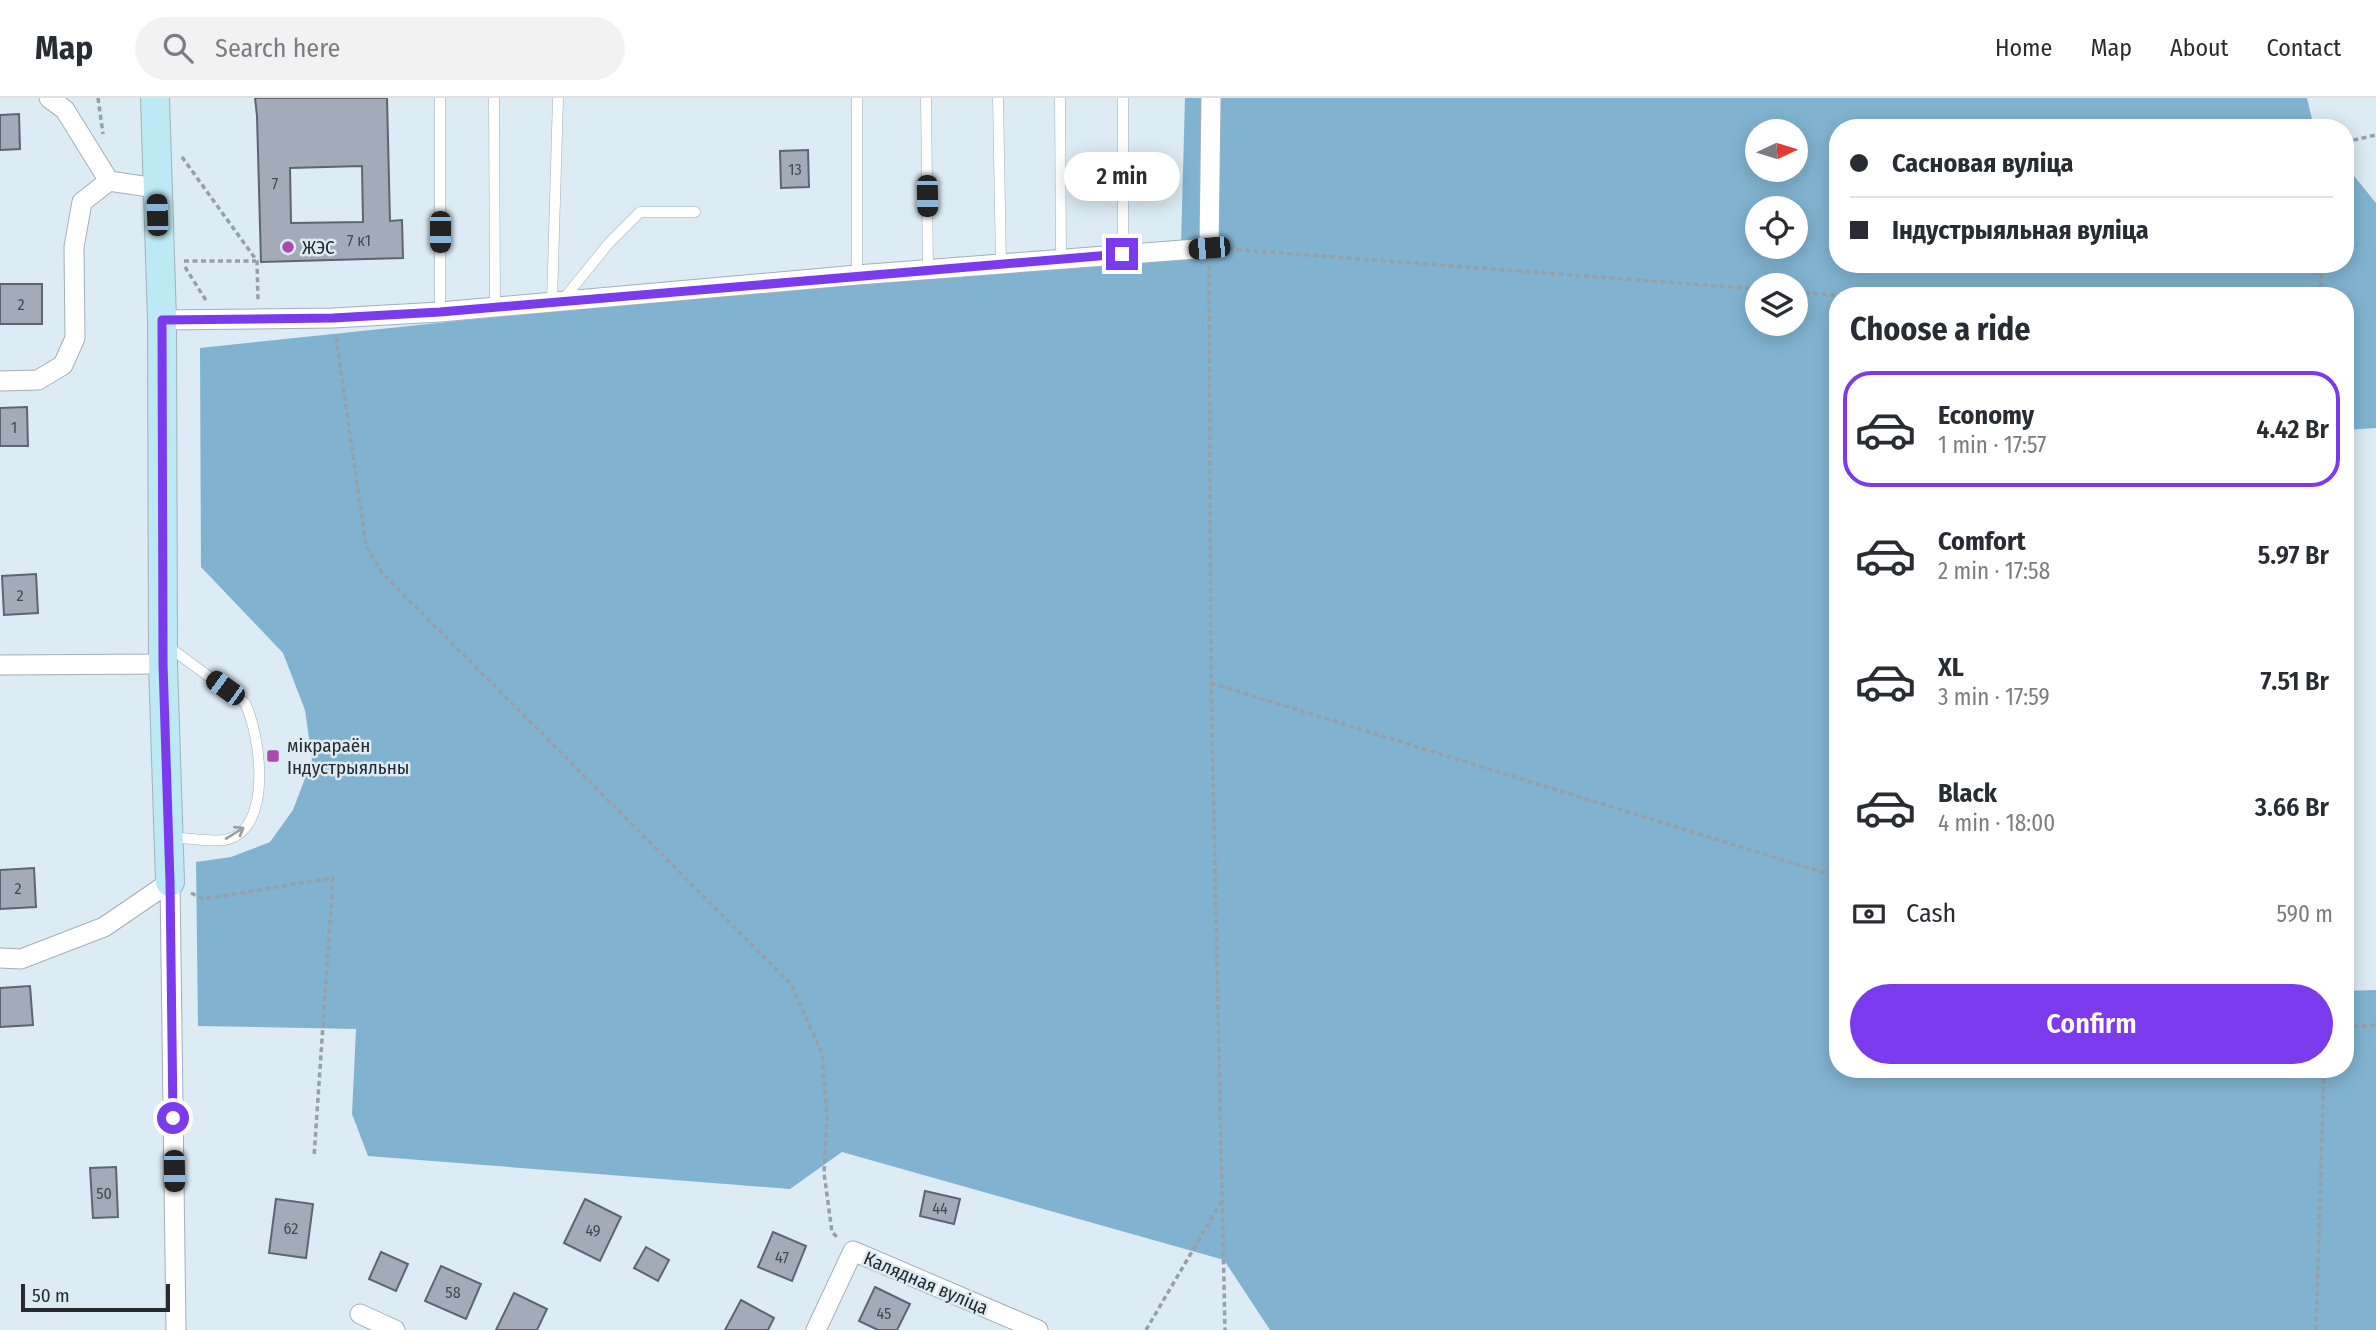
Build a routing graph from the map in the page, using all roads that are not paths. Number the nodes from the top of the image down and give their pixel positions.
1 (49, 98) edge
2 (155, 98) edge
3 (440, 98) edge
4 (494, 98) edge
5 (558, 98) edge
6 (857, 98) edge
7 (926, 98) edge
8 (998, 98) edge
9 (1060, 98) edge
10 (1123, 98) edge
11 (1211, 98) edge
12 (109, 181) junction
13 (156, 188) junction
14 (695, 212) dead end
15 (1122, 254) junction
16 (1061, 259) junction
17 (1001, 264) junction
18 (928, 270) junction
19 (857, 275) junction
20 (557, 302) junction
21 (495, 307) junction
22 (440, 312) junction
23 (162, 320) junction
24 (0, 381) edge
25 (163, 653) junction
26 (0, 665) edge
27 (169, 837) junction
28 (170, 882) junction
29 (0, 958) edge
30 (360, 1314) dead end
31 (176, 1330) edge
32 (395, 1330) edge
33 (816, 1330) edge
34 (1038, 1330) edge

1 - 12 street
2 - 13 street
3 - 22 lane
4 - 21 lane
5 - 20 lane
6 - 19 lane
7 - 18 lane
8 - 17 lane
9 - 16 lane
10 - 15 lane
11 - 15 street
12 - 13 street
12 - 24 street
13 - 23 street
14 - 20 lane
15 - 16 street
16 - 17 street
17 - 18 street
18 - 19 street
19 - 20 street
20 - 21 street
21 - 22 street
22 - 23 street
23 - 25 street
25 - 26 street
25 - 27 street
27 -> 25 lane
27 - 28 street
28 - 29 street
28 - 31 street
30 - 32 street
33 - 34 street, Калядная вуліца

